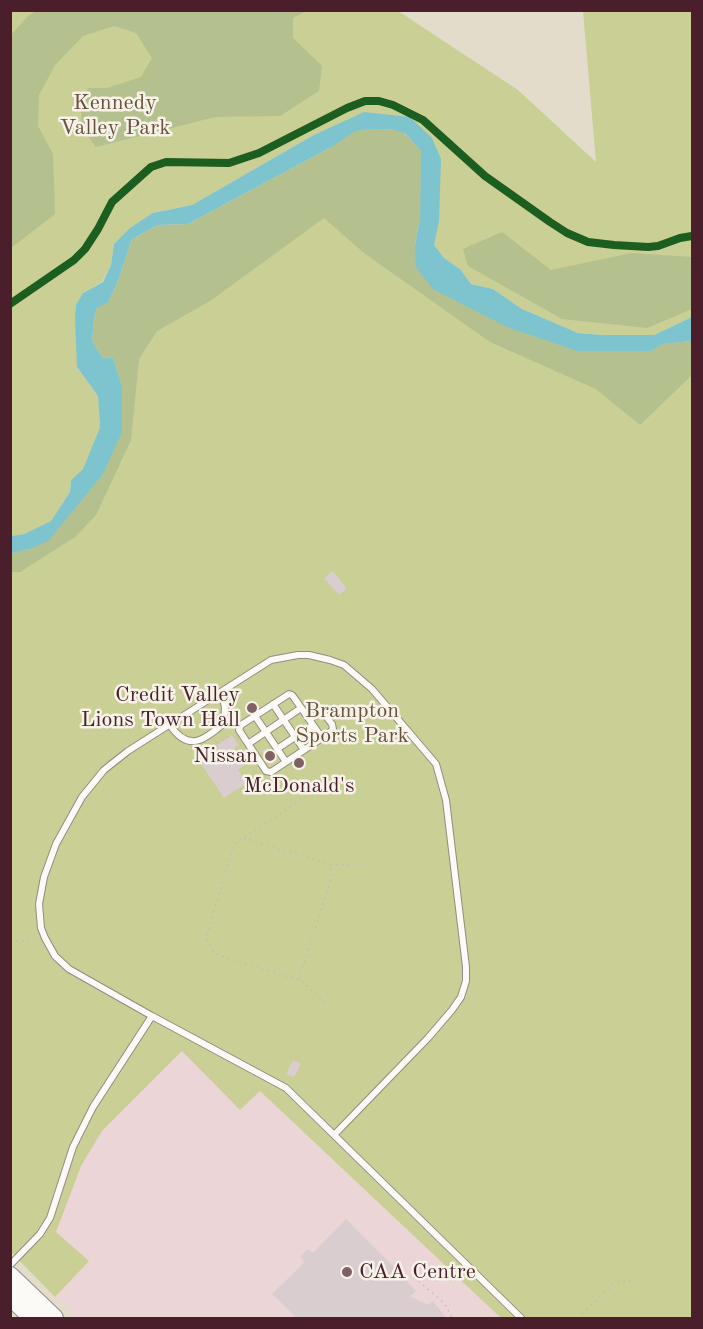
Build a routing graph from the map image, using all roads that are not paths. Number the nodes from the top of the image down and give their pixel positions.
1 (222, 692) junction
2 (273, 704) junction
3 (302, 708) junction
4 (255, 716) junction
5 (284, 720) junction
6 (311, 722) junction
7 (170, 725) junction
8 (266, 732) junction
9 (295, 737) junction
10 (322, 738) junction
11 (245, 745) junction
12 (277, 749) junction
13 (304, 750) junction
14 (286, 762) junction
15 (152, 1016) junction
16 (335, 1134) junction
17 (10, 1265) edge
18 (10, 1276) edge
19 (10, 1296) edge
20 (33, 1318) edge
21 (54, 1318) edge
22 (521, 1318) edge

1 - 7 lane
1 - 7 lane
1 - 16 lane
2 - 3 lane
2 - 4 lane
2 - 5 lane
3 - 5 lane
3 - 6 lane
4 - 8 lane
4 - 11 lane
5 - 8 lane
5 - 9 lane
6 - 9 lane
6 - 10 lane
6 - 10 lane
7 - 15 lane
8 - 11 lane
8 - 12 lane
9 - 12 lane
9 - 13 lane
10 - 13 lane
11 - 14 lane
12 - 14 lane
13 - 14 lane
15 - 16 lane
15 - 17 lane
16 - 22 lane
18 - 21 main road
19 - 20 main road

